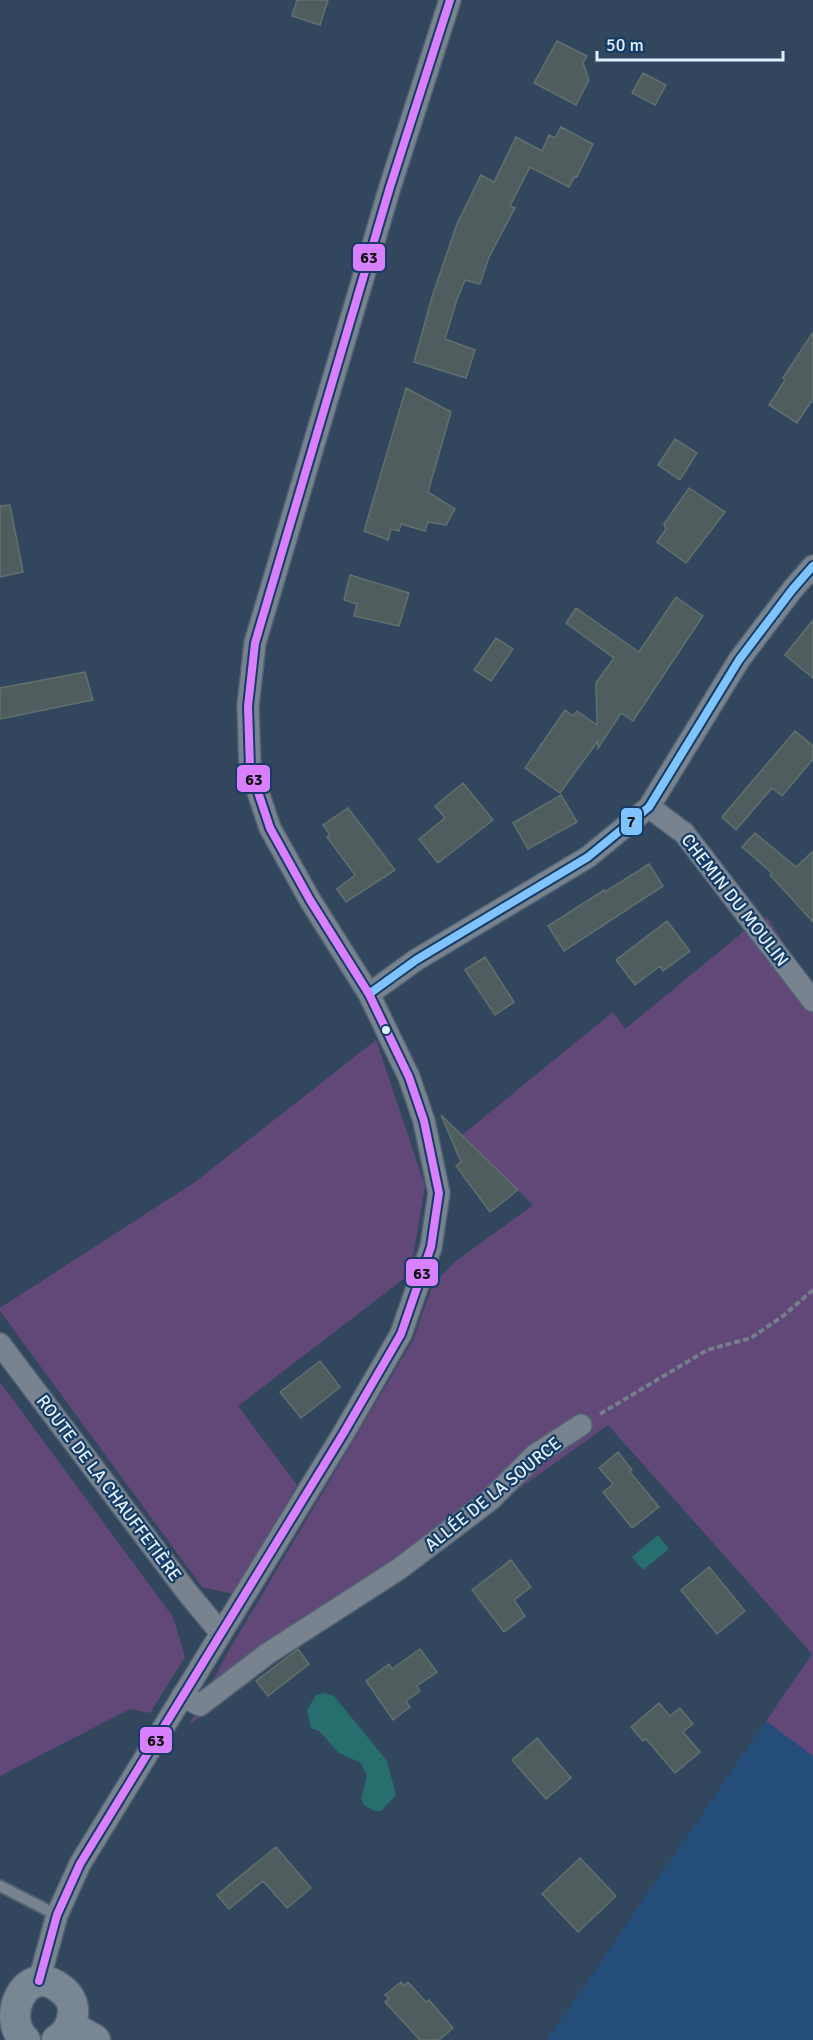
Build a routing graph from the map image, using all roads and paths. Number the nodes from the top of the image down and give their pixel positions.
1 (450, 0) edge
2 (813, 566) edge
3 (649, 807) junction
4 (369, 994) junction
5 (813, 1001) edge
6 (813, 1290) edge
7 (0, 1344) edge
8 (581, 1425) joint
9 (220, 1632) junction
10 (182, 1696) junction
11 (0, 1886) edge
12 (57, 1915) junction
13 (39, 1981) junction
14 (12, 2033) edge
15 (75, 2035) edge

1 - 4 street
2 - 3 street
3 - 4 street
3 - 5 street, CHEMIN DU MOULIN
4 - 9 street
6 - 8 path
7 - 9 street, ROUTE DE LA CHAUFFETIÈRE
8 - 10 street, ALLÉE DE LA SOURCE
9 - 10 street
10 - 12 street
11 - 12 lane
12 - 13 street
13 - 14 main road
13 - 15 main road

